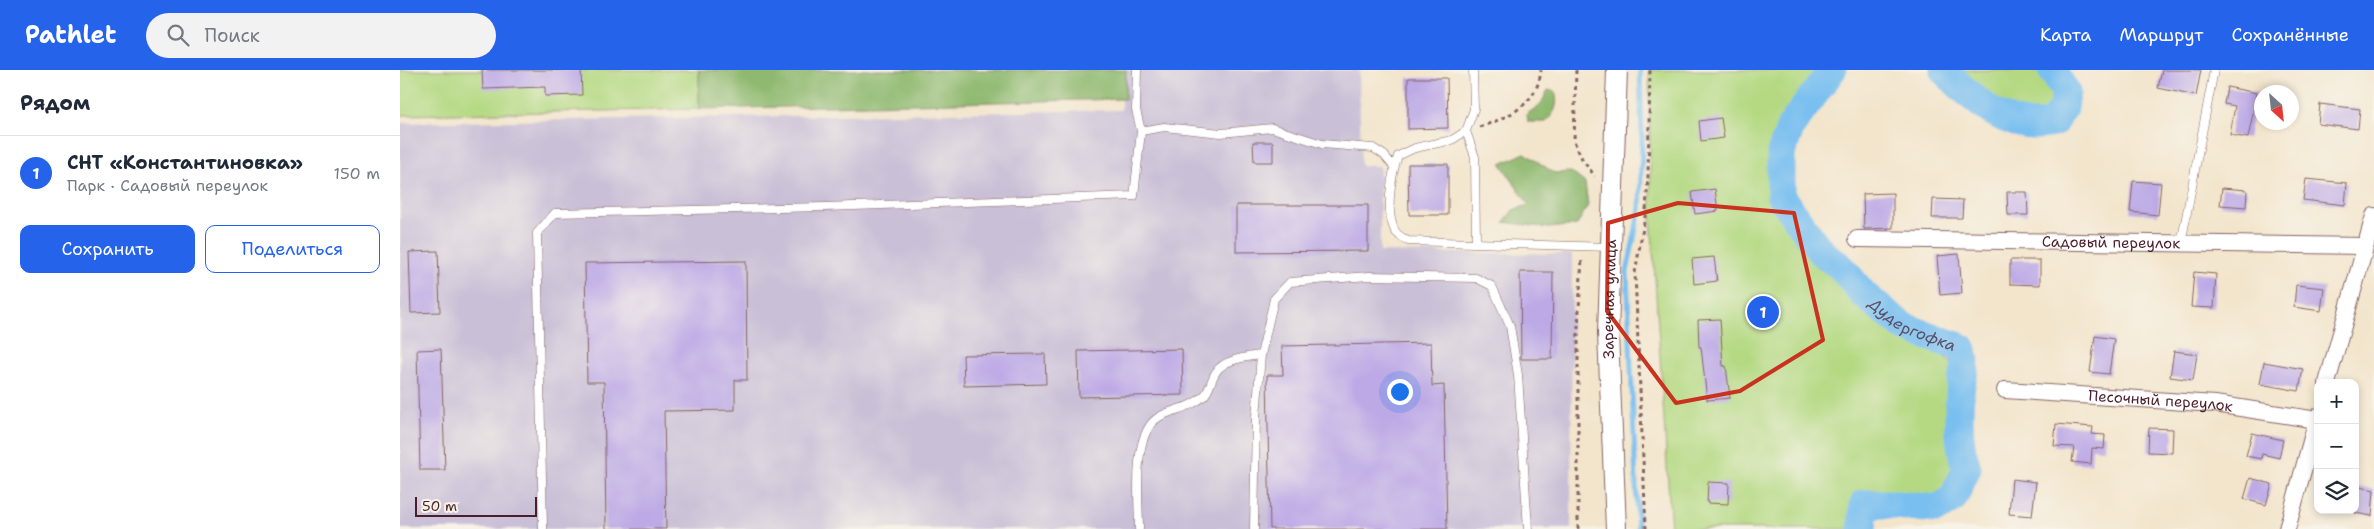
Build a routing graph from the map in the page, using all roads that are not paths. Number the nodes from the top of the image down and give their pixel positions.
1 (1137, 70) edge
2 (1473, 70) edge
3 (1617, 70) edge
4 (2214, 70) edge
5 (1141, 131) junction
6 (1466, 131) junction
7 (1394, 167) junction
8 (2374, 216) edge
9 (1858, 239) dead end
10 (1476, 243) junction
11 (2181, 244) junction
12 (2365, 246) junction
13 (1610, 247) junction
14 (1261, 355) junction
15 (2328, 379) edge
16 (2005, 390) dead end
17 (2314, 418) edge
18 (2315, 424) edge
19 (543, 529) edge
20 (1140, 529) edge
21 (1254, 529) edge
22 (1528, 529) edge
23 (1616, 529) edge
24 (2287, 529) edge

1 - 5 lane
2 - 6 lane
3 - 13 street, Заречная улица
4 - 11 lane
5 - 7 lane
5 - 19 lane
6 - 7 lane
6 - 10 lane
7 - 10 lane
8 - 12 street
9 - 11 street, Садовый переулок
10 - 13 lane
11 - 12 street, Садовый переулок
12 - 15 street
13 - 23 street, Заречная улица
14 - 20 lane
14 - 21 lane
14 - 22 lane
16 - 17 street, Песочный переулок
18 - 24 street

